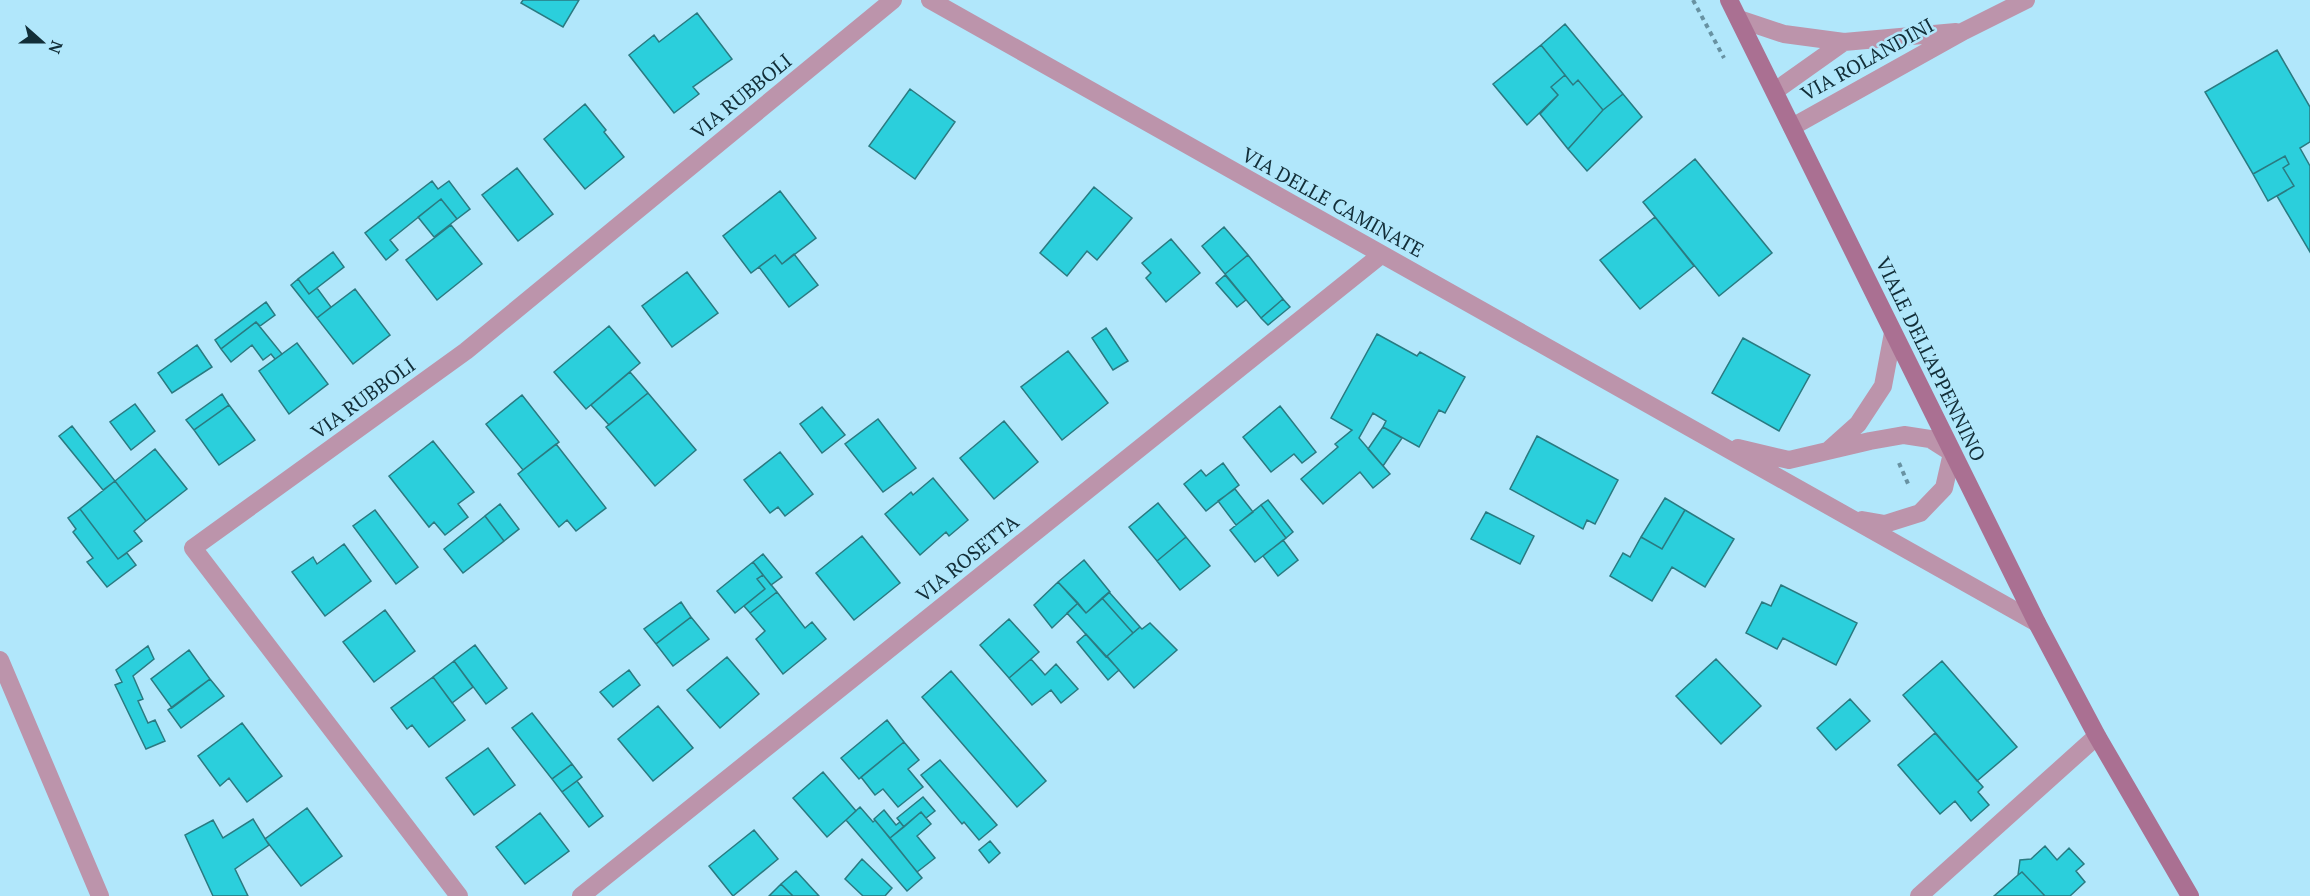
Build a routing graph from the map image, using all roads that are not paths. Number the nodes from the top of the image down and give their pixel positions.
1 (893, 0) edge
2 (930, 0) edge
3 (1729, 0) edge
4 (2026, 0) edge
5 (1739, 19) junction
6 (1964, 31) junction
7 (1844, 42) junction
8 (1775, 91) junction
9 (1792, 127) junction
10 (1381, 255) junction
11 (1893, 333) junction
12 (1714, 442) junction
13 (1827, 453) junction
14 (1952, 453) junction
15 (1852, 518) junction
16 (2037, 623) junction
17 (0, 660) edge
18 (2097, 736) junction
19 (100, 896) edge
20 (459, 896) edge
21 (581, 896) edge
22 (1919, 896) edge
23 (2190, 896) edge

1 - 20 street, VIA RUBBOLI
2 - 10 street, VIA DELLE CAMINATE
3 - 5 main road, VIALE DELL'APPENNINO
4 - 6 street, VIA ROLANDINI
5 - 7 street, VIA ROLANDINI
5 - 8 main road, VIALE DELL'APPENNINO
6 - 7 street, VIA ROLANDINI
6 - 9 street, VIA ROLANDINI
7 - 8 street, VIA ROLANDINI
8 - 9 main road, VIALE DELL'APPENNINO
9 - 11 main road, VIALE DELL'APPENNINO
10 - 12 street, VIA DELLE CAMINATE
10 - 21 street, VIA ROSETTA
11 - 13 street
11 - 14 main road, VIALE DELL'APPENNINO
12 - 13 street, VIA DELLE CAMINATE
12 - 15 street, VIA DELLE CAMINATE
13 - 14 street, VIA DELLE CAMINATE
14 - 15 street, VIA DELLE CAMINATE
14 - 16 main road, VIALE DELL'APPENNINO
15 - 16 street, VIA DELLE CAMINATE
16 - 18 main road, VIALE DELL'APPENNINO
17 - 19 street
18 - 22 street
18 - 23 main road, VIALE DELL'APPENNINO

